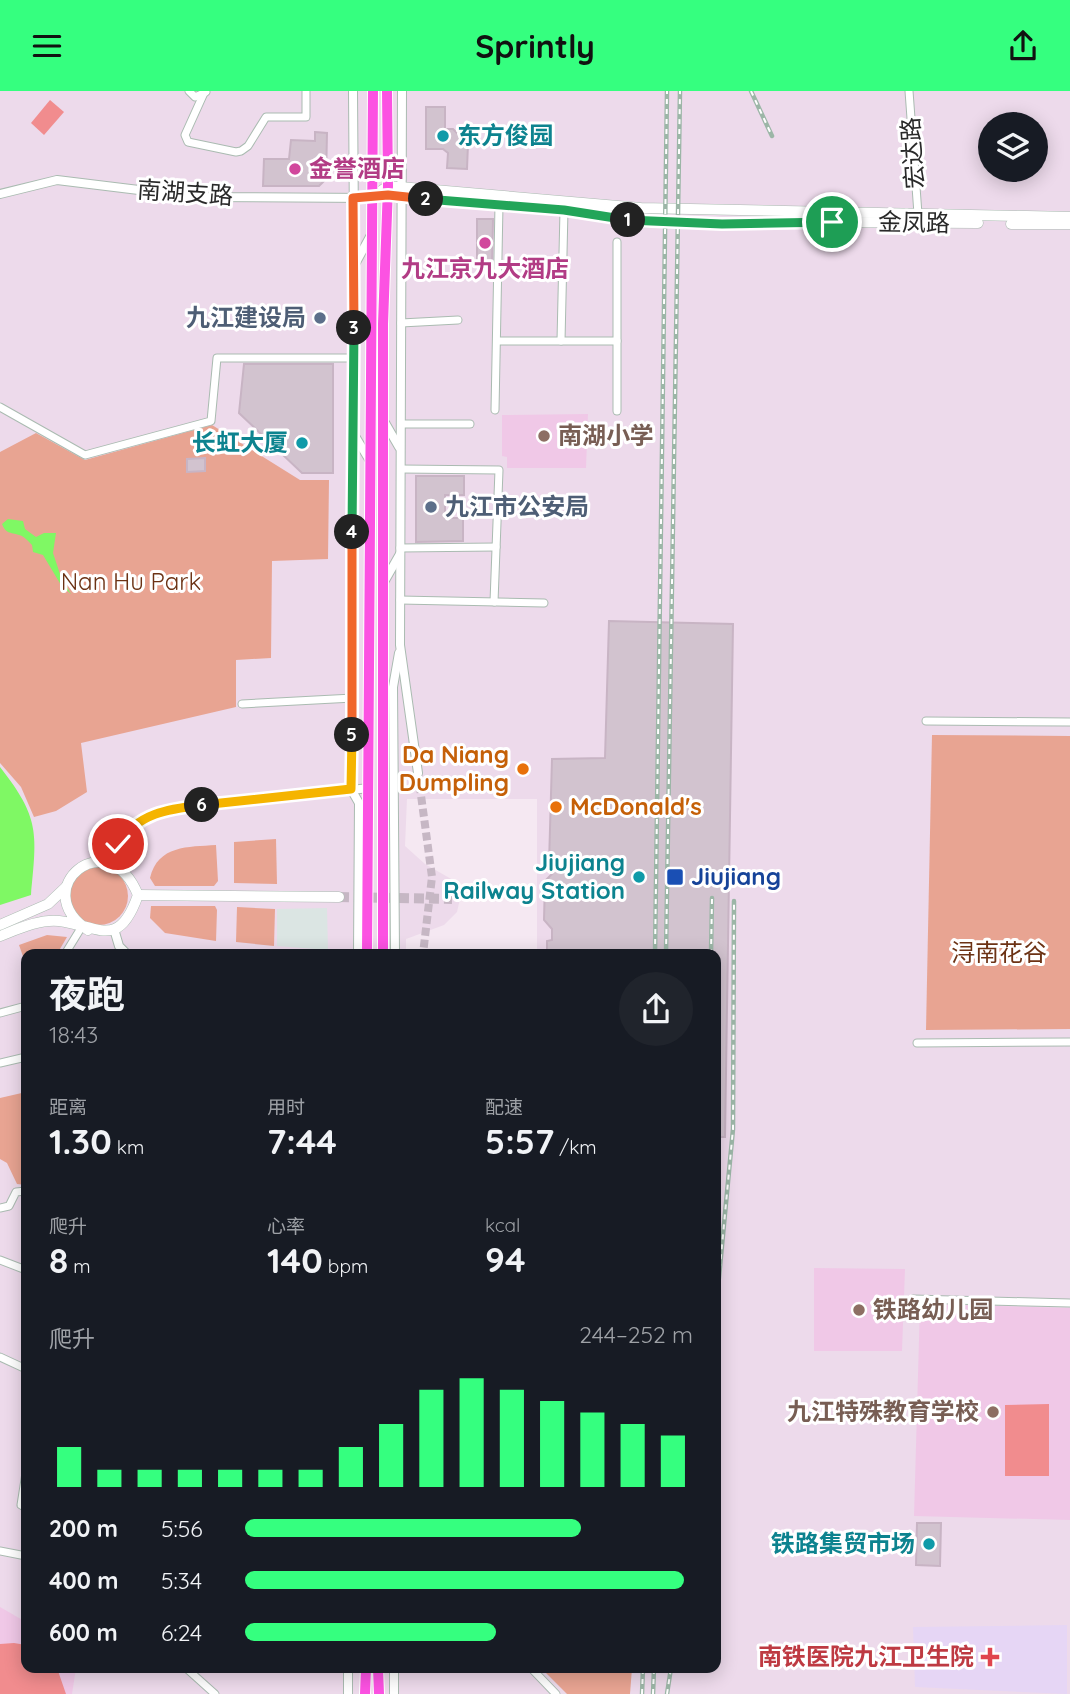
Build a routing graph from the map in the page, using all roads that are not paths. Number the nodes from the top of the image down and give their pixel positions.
1 (189, 91) edge
2 (306, 91) edge
3 (353, 91) edge
4 (373, 91) edge
5 (387, 91) edge
6 (402, 91) edge
7 (909, 91) edge
8 (206, 92) edge
9 (388, 191) junction
10 (401, 192) junction
11 (0, 194) edge
12 (353, 198) junction
13 (371, 198) junction
14 (499, 205) junction
15 (564, 210) junction
16 (918, 214) junction
17 (1070, 217) edge
18 (1070, 224) edge
19 (371, 235) junction
20 (617, 242) dead end
21 (353, 269) junction
22 (458, 320) dead end
23 (401, 323) junction
24 (497, 341) junction
25 (561, 341) junction
26 (617, 341) junction
27 (354, 358) junction
28 (0, 407) edge
29 (495, 410) dead end
30 (617, 411) dead end
31 (384, 421) junction
32 (401, 424) junction
33 (470, 424) dead end
34 (354, 433) junction
35 (401, 450) junction
36 (371, 463) junction
37 (401, 469) junction
38 (496, 547) junction
39 (400, 550) junction
40 (384, 582) junction
41 (400, 600) junction
42 (494, 602) junction
43 (544, 603) dead end
44 (400, 645) junction
45 (353, 698) junction
46 (243, 704) dead end
47 (926, 721) dead end
48 (1070, 722) edge
49 (418, 773) tunnel mouth
50 (369, 788) junction
51 (351, 789) junction
52 (111, 862) junction
53 (66, 887) junction
54 (138, 895) junction
55 (339, 897) tunnel mouth
56 (0, 925) edge
57 (84, 929) junction
58 (114, 929) junction
59 (0, 936) edge
60 (69, 949) edge
61 (122, 949) edge
62 (358, 949) edge
63 (367, 949) edge
64 (383, 949) edge
65 (395, 949) edge
66 (21, 1007) edge
67 (0, 1013) edge
68 (1070, 1042) edge
69 (917, 1043) dead end
70 (21, 1057) edge
71 (0, 1063) edge
72 (21, 1192) edge
73 (0, 1208) edge
74 (0, 1261) edge
75 (21, 1268) edge
76 (914, 1299) dead end
77 (1070, 1303) edge
78 (0, 1357) edge
79 (21, 1367) edge
80 (0, 1551) edge
81 (21, 1555) edge
82 (192, 1673) edge
83 (348, 1673) edge
84 (366, 1673) edge
85 (378, 1673) edge
86 (394, 1673) edge
87 (536, 1673) edge
88 (215, 1694) edge
89 (348, 1694) edge
90 (365, 1694) edge
91 (379, 1694) edge
92 (394, 1694) edge
93 (556, 1694) edge

1 - 8 street
2 - 8 street
3 - 12 street
4 - 13 highway
5 - 9 highway
6 - 10 street
7 - 16 street, 宏达路
9 - 10 main road, 金凤路
9 - 13 main road, 金凤路
9 - 31 highway
10 - 14 main road, 金凤路
10 - 16 main road, 金凤路
10 - 23 street
11 - 12 street, 南湖支路
12 - 13 street, 南湖支路
12 - 21 street
13 - 19 highway
14 - 15 main road, 金凤路
14 - 24 street
15 - 18 main road, 金凤路
15 - 25 street
16 - 17 main road, 金凤路
19 - 21 street
19 - 36 highway
20 - 26 street
21 - 27 street
22 - 23 street
23 - 32 street
24 - 25 street
24 - 29 street
25 - 26 street
26 - 30 street
27 - 28 street
27 - 34 street
31 - 35 street
31 - 40 highway
32 - 33 street
32 - 35 street
34 - 36 street
34 - 45 street
35 - 37 street
36 - 50 highway
37 - 38 street
37 - 39 street
38 - 39 street
38 - 42 street
39 - 40 street
39 - 41 street
40 - 64 highway
41 - 42 street
41 - 44 street
42 - 43 street
44 - 49 street
44 - 65 street
45 - 46 street
45 - 51 street
47 - 48 street
50 - 51 street
50 - 63 highway
51 - 52 street
51 - 62 street
52 - 53 main road
52 - 54 main road
53 - 56 main road
53 - 57 main road
54 - 55 main road
54 - 58 main road
57 - 58 main road
57 - 59 main road
57 - 60 street
58 - 61 street
66 - 67 street
68 - 69 street
70 - 71 street
72 - 73 street
74 - 75 street
76 - 77 street
78 - 79 street
80 - 81 street
82 - 88 street
83 - 89 street
84 - 90 highway
85 - 91 highway
86 - 92 street
87 - 93 street

